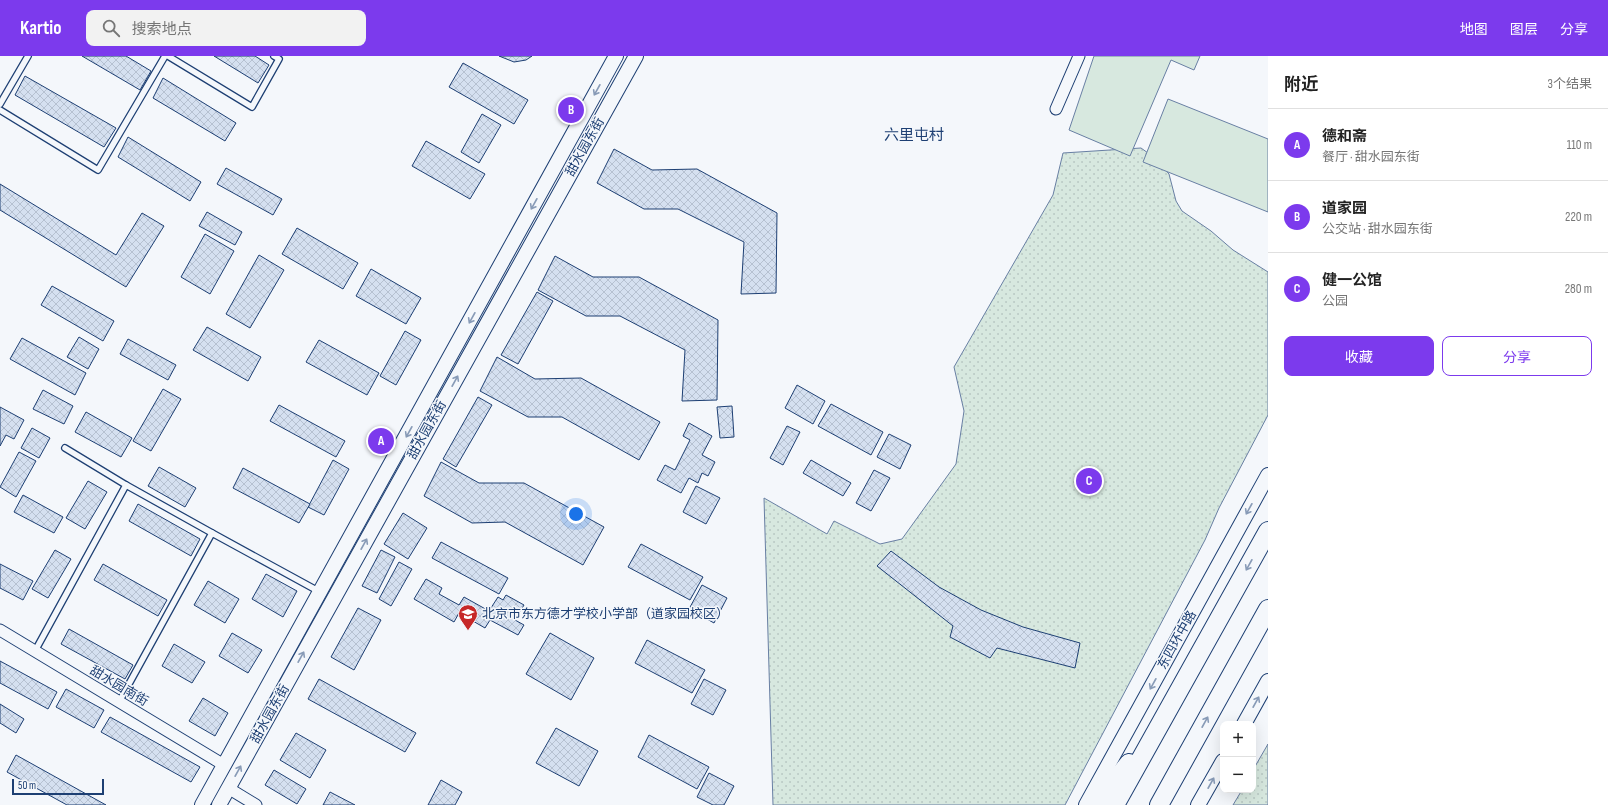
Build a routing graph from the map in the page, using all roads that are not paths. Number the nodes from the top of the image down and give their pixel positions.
1 (28, 56) edge
2 (166, 56) edge
3 (274, 56) edge
4 (616, 56) edge
5 (636, 56) edge
6 (1079, 56) edge
7 (0, 104) edge
8 (0, 110) edge
9 (1056, 110) dead end
10 (65, 448) dead end
11 (1268, 475) edge
12 (126, 485) junction
13 (1268, 531) edge
14 (212, 534) junction
15 (320, 592) junction
16 (1268, 609) edge
17 (0, 630) edge
18 (35, 651) junction
19 (1268, 681) edge
20 (119, 702) junction
21 (1246, 721) edge
22 (1156, 730) junction
23 (1191, 747) junction
24 (224, 765) junction
25 (1220, 766) edge
26 (228, 788) junction
27 (202, 805) edge
28 (219, 805) edge
29 (256, 805) edge
30 (1086, 805) edge
31 (1095, 805) edge
32 (1115, 805) edge
33 (1158, 805) edge
34 (1172, 805) edge
35 (1198, 805) edge

1 - 7 lane
2 - 3 lane
2 - 8 lane
4 -> 15 street, 甜水园东街
26 -> 5 street, 甜水园东街
6 - 9 street
10 - 12 lane
11 -> 30 street, 东四环中路
12 - 14 lane
12 - 18 lane
13 -> 22 highway, 东四环中路
14 - 15 lane
14 - 20 lane
15 - 24 street, 甜水园东街
23 -> 16 highway
17 - 18 street, 甜水园南街
18 - 20 street, 甜水园南街
21 -> 19 street
20 - 24 street, 甜水园南街
22 - 31 highway
22 - 32 highway, 东四环中路
23 - 33 highway
23 - 34 highway
24 - 27 street, 甜水园东街
35 -> 25 street
26 - 28 street, 甜水园东街
26 - 29 street

